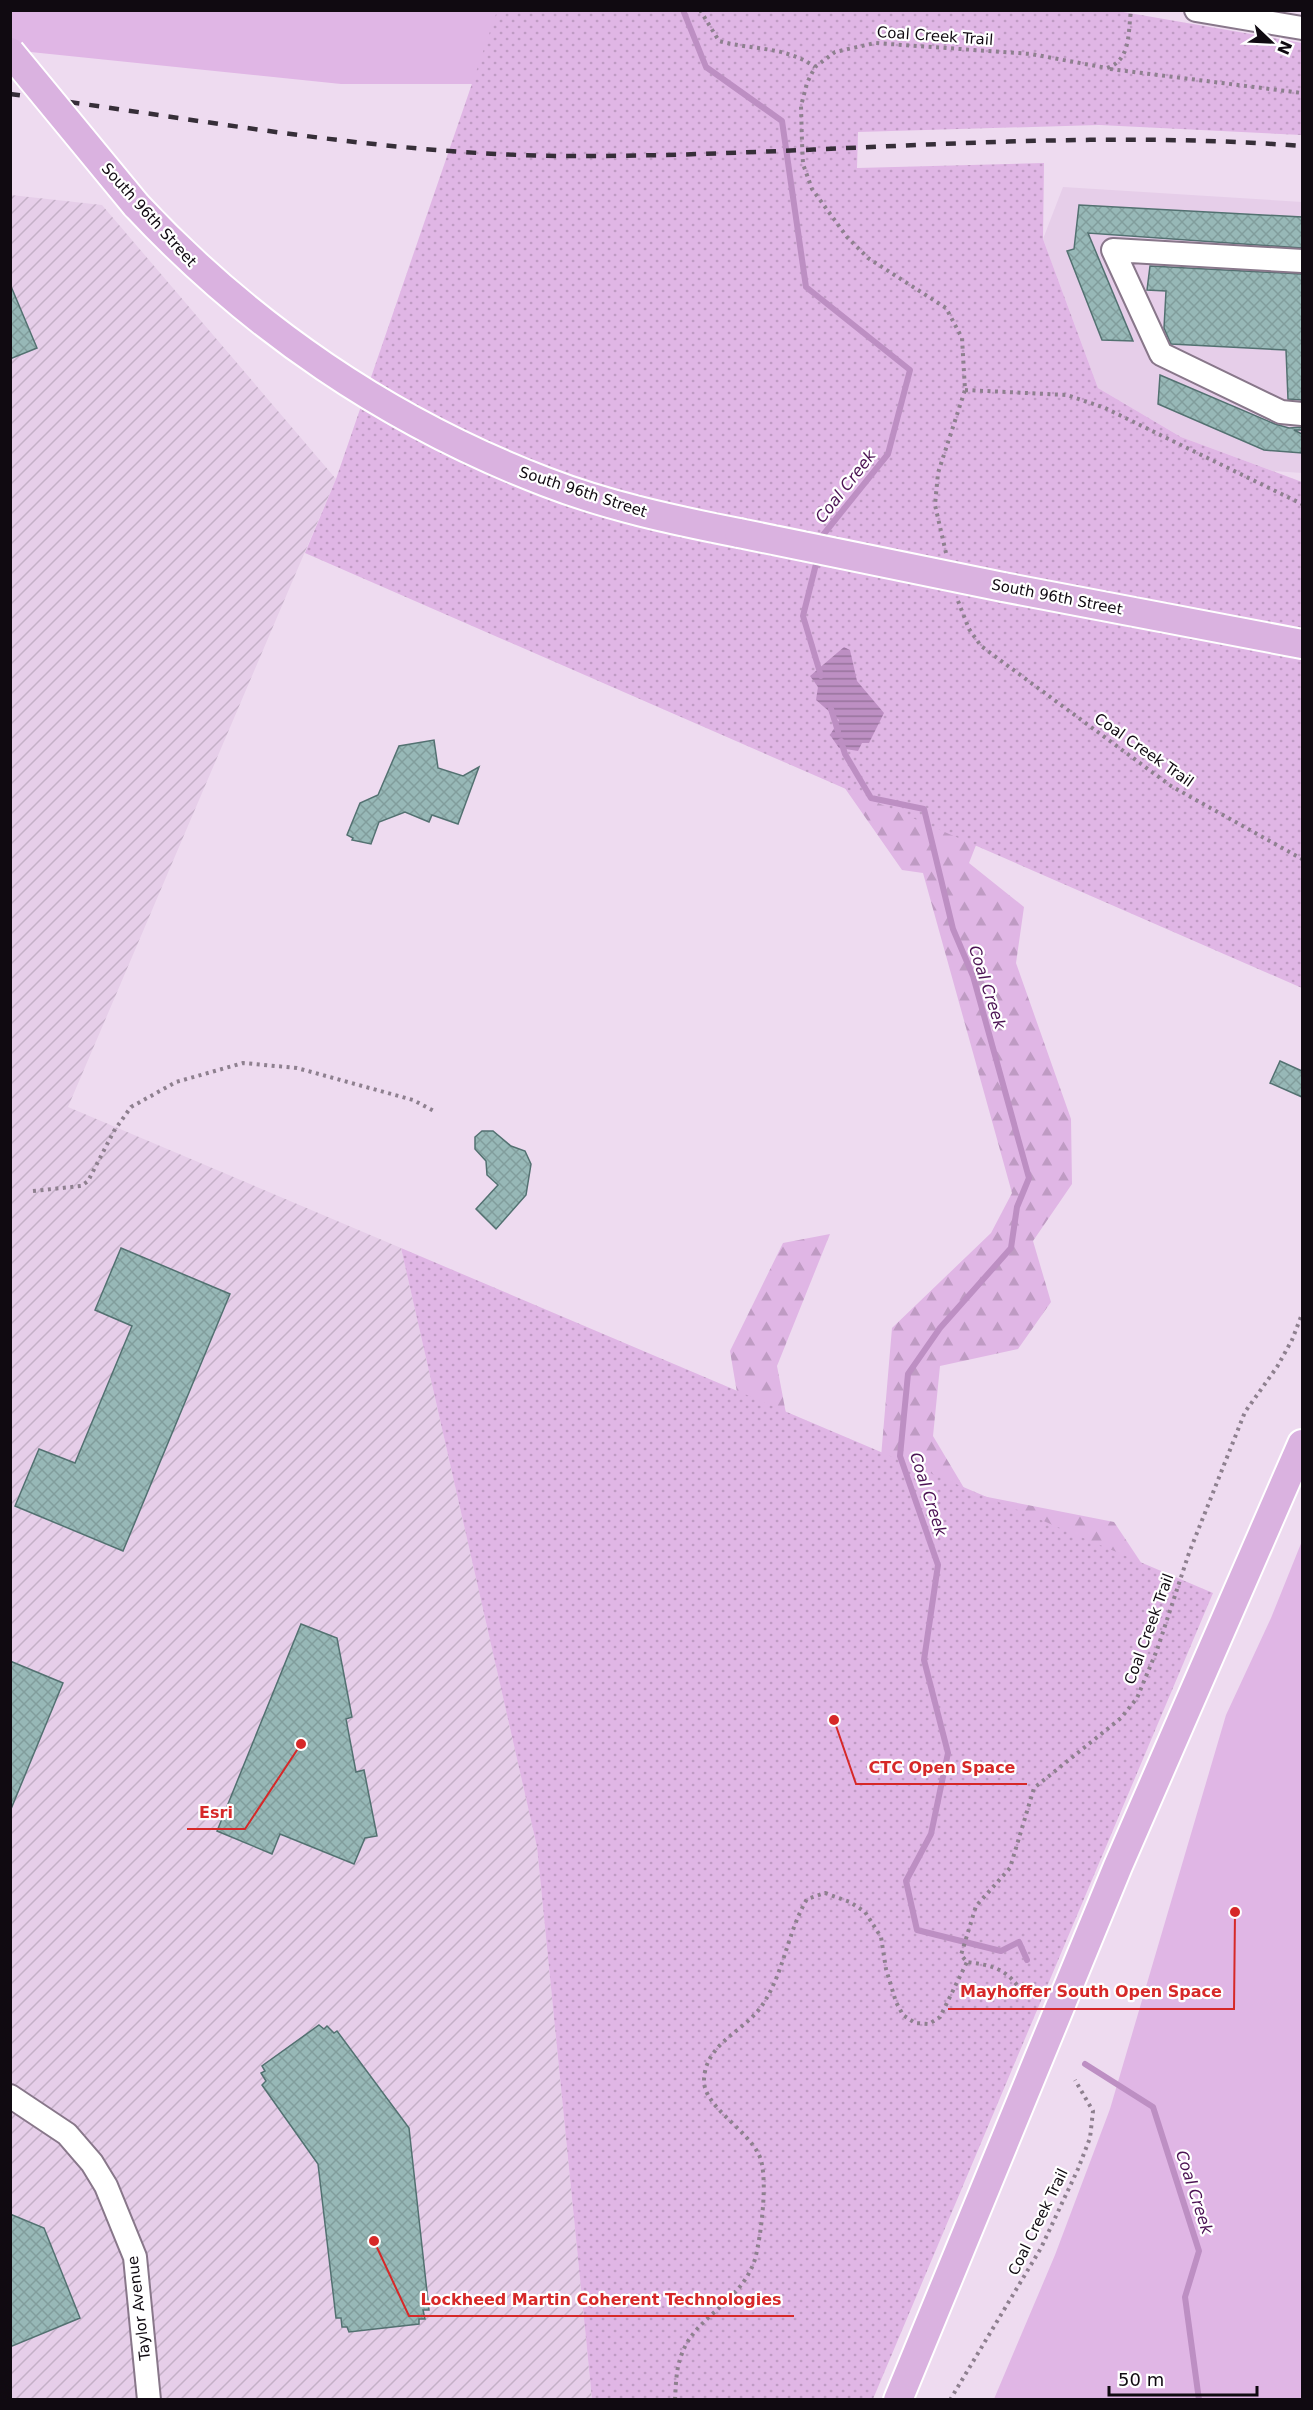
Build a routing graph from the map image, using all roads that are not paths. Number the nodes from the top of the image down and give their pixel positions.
1 (1197, 10) edge
2 (1302, 28) edge
3 (10, 52) edge
4 (1302, 261) edge
5 (1302, 414) edge
6 (1300, 644) edge
7 (1302, 1444) edge
8 (10, 2096) edge
9 (149, 2400) edge
10 (898, 2400) edge

1 - 2 street
3 - 6 main road, South 96th Street, bridge
4 - 5 street
7 - 10 main road
8 - 9 street, Taylor Avenue

